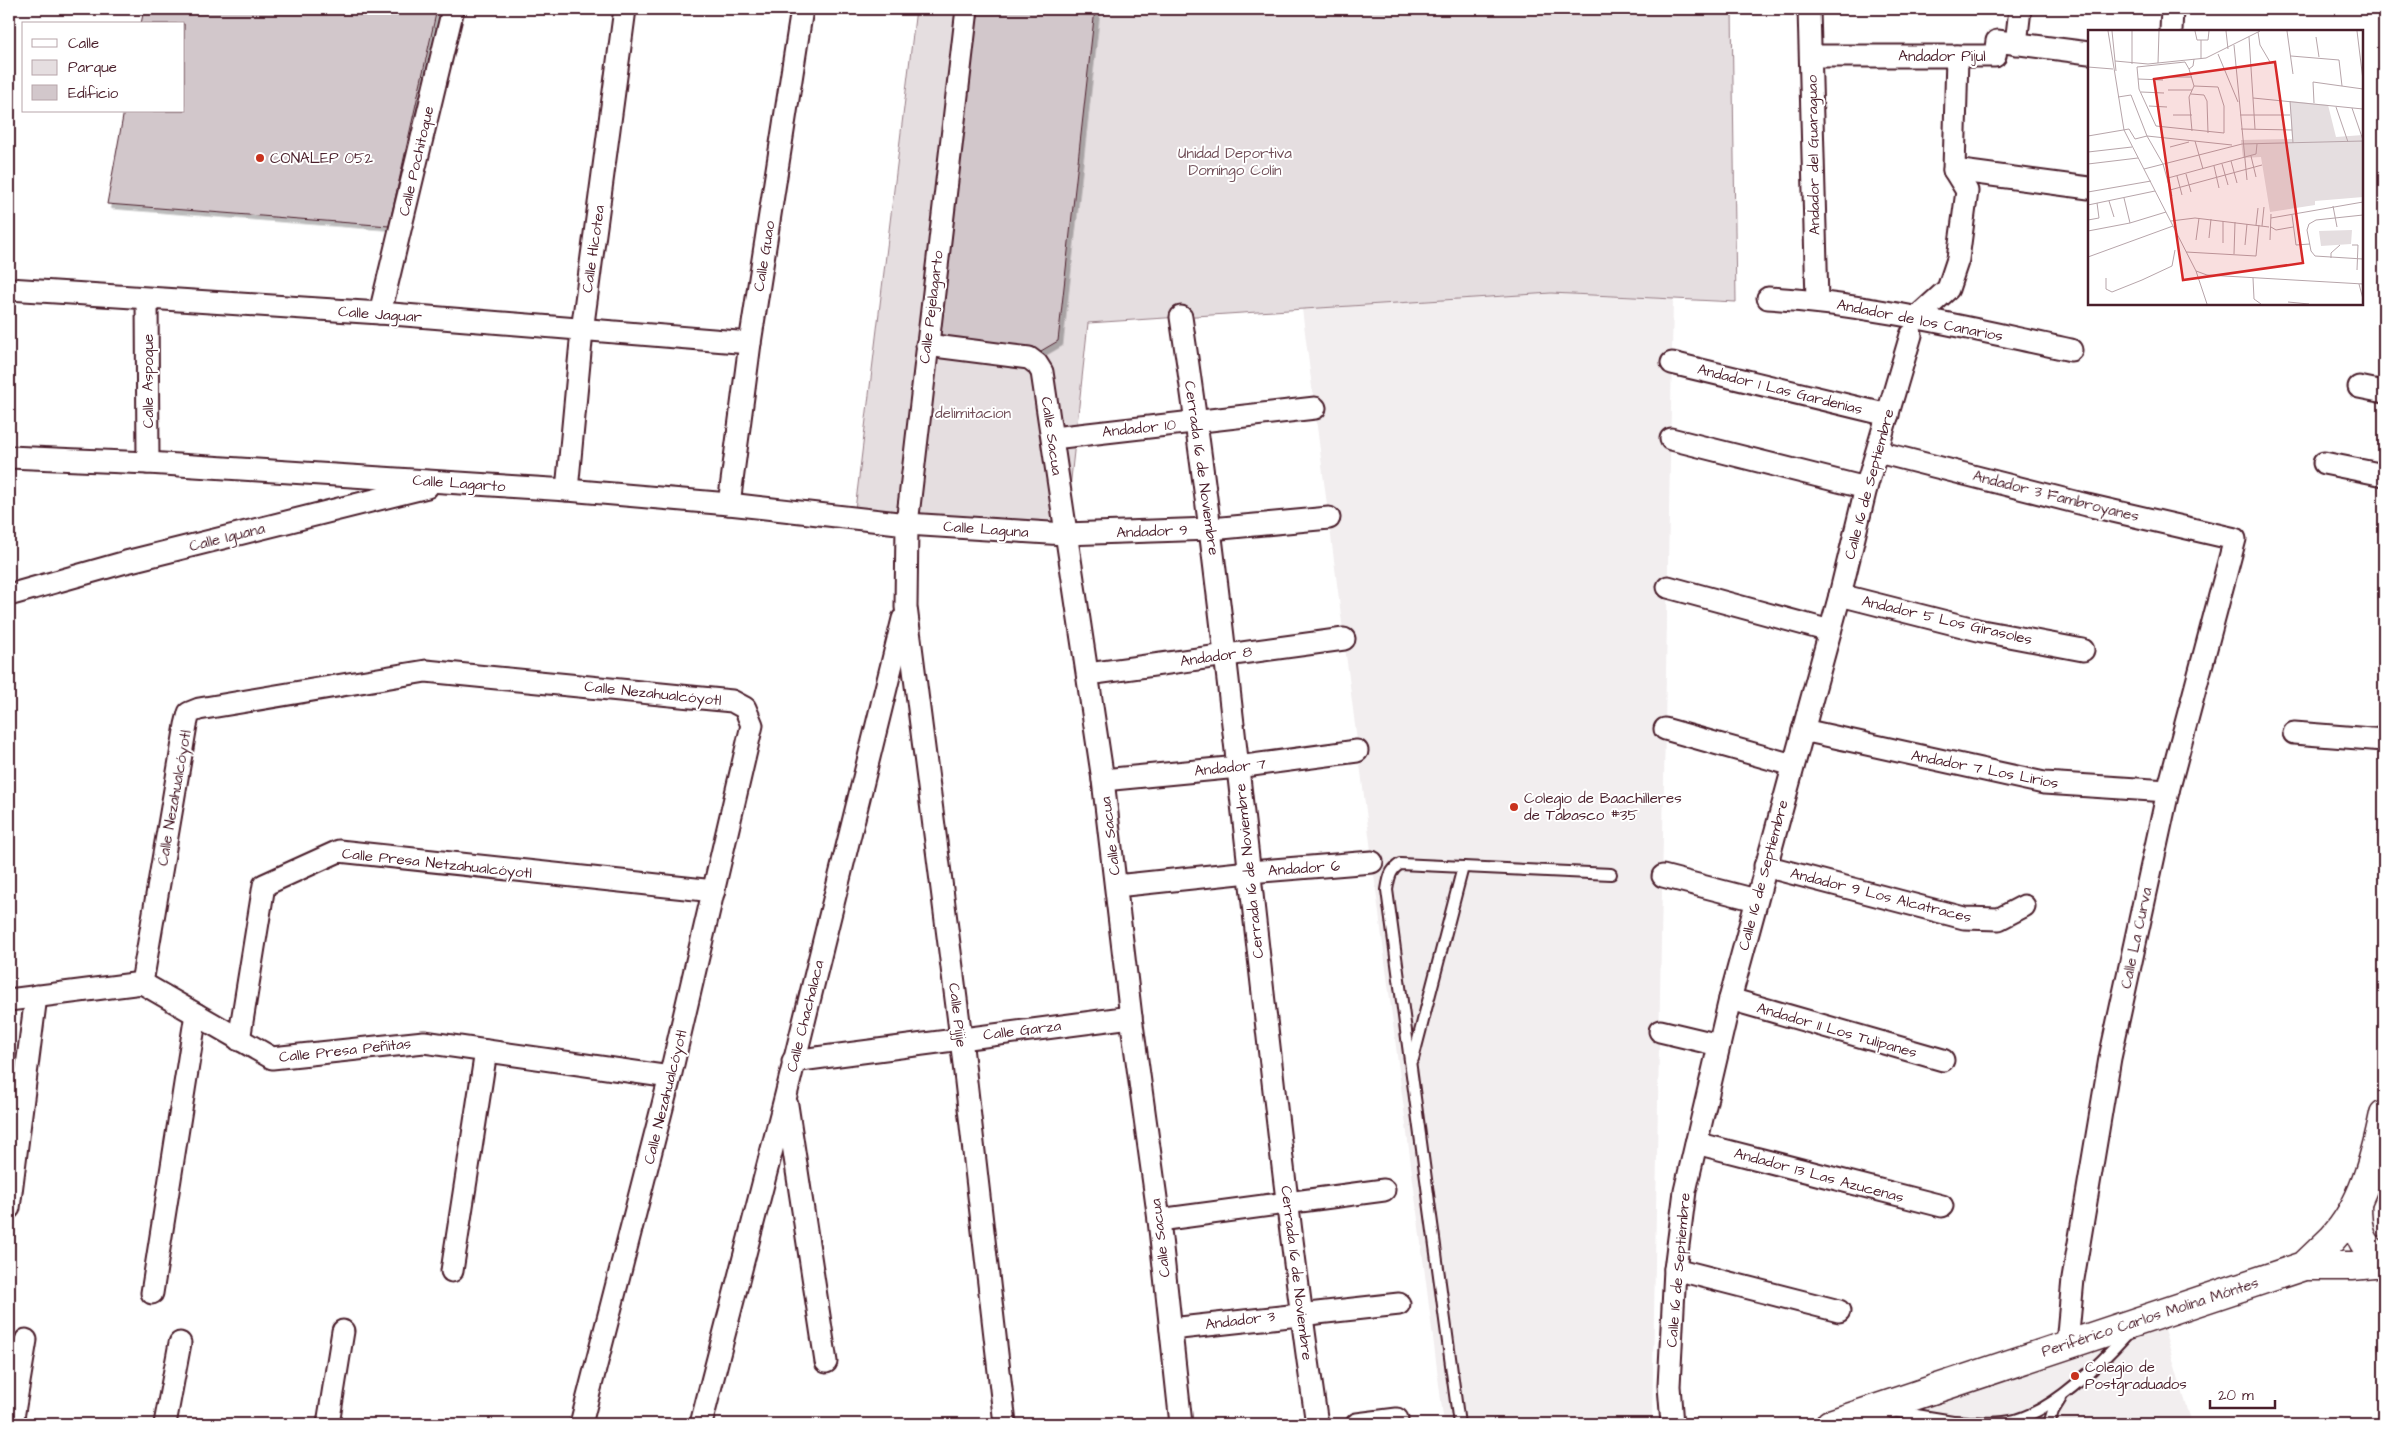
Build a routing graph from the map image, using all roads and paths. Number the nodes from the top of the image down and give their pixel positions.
1 (453, 9) edge
2 (625, 9) edge
3 (802, 9) edge
4 (967, 9) edge
5 (1809, 9) edge
6 (2020, 9) edge
7 (2172, 9) edge
8 (2171, 30) edge
9 (2016, 44) junction
10 (2088, 53) edge
11 (1811, 56) junction
12 (1957, 56) junction
13 (1954, 170) junction
14 (2088, 188) edge
15 (9, 289) edge
16 (1768, 298) dead end
17 (147, 299) junction
18 (1817, 301) junction
19 (380, 313) junction
20 (1180, 317) dead end
21 (1913, 327) junction
22 (582, 331) junction
23 (750, 343) junction
24 (927, 345) junction
25 (2071, 350) dead end
26 (1672, 363) dead end
27 (2360, 387) dead end
28 (2384, 392) edge
29 (1315, 408) dead end
30 (1888, 414) junction
31 (1196, 422) junction
32 (1053, 438) junction
33 (1670, 439) dead end
34 (1878, 452) junction
35 (9, 457) edge
36 (148, 463) junction
37 (2324, 464) dead end
38 (2384, 474) edge
39 (446, 482) junction
40 (1866, 488) junction
41 (567, 490) junction
42 (729, 504) junction
43 (1329, 518) dead end
44 (907, 524) junction
45 (1211, 529) junction
46 (1065, 534) junction
47 (2235, 539) joint
48 (1668, 587) dead end
49 (9, 595) edge
50 (1840, 595) junction
51 (906, 607) junction
52 (1830, 631) junction
53 (1344, 639) dead end
54 (2083, 650) dead end
55 (1226, 655) junction
56 (1088, 674) junction
57 (1665, 729) dead end
58 (1803, 730) junction
59 (2294, 732) dead end
60 (2384, 740) edge
61 (1357, 751) dead end
62 (1793, 765) junction
63 (1238, 767) junction
64 (1104, 780) junction
65 (2168, 791) junction
66 (1372, 862) dead end
67 (1463, 866) junction
68 (1765, 866) junction
69 (1249, 872) junction
70 (1611, 874) dead end
71 (1663, 876) dead end
72 (1116, 886) junction
73 (714, 892) junction
74 (1756, 900) junction
75 (2024, 906) dead end
76 (142, 983) junction
77 (36, 996) junction
78 (1730, 999) junction
79 (9, 1000) edge
80 (196, 1014) junction
81 (1131, 1017) junction
82 (1660, 1031) dead end
83 (961, 1038) junction
84 (240, 1040) junction
85 (1719, 1045) junction
86 (486, 1051) junction
87 (1944, 1060) dead end
88 (793, 1061) junction
89 (1411, 1065) junction
90 (670, 1077) junction
91 (786, 1095) junction
92 (2384, 1114) edge
93 (1696, 1143) junction
94 (1384, 1190) dead end
95 (1288, 1204) junction
96 (2356, 1204) junction
97 (1942, 1206) dead end
98 (9, 1208) edge
99 (1159, 1220) junction
100 (2384, 1257) edge
101 (2384, 1263) edge
102 (2304, 1266) junction
103 (1676, 1269) junction
104 (452, 1271) dead end
105 (152, 1293) dead end
106 (1399, 1304) dead end
107 (1839, 1312) dead end
108 (1301, 1313) junction
109 (2143, 1318) junction
110 (1171, 1329) junction
111 (343, 1331) dead end
112 (26, 1340) dead end
113 (180, 1343) dead end
114 (2067, 1344) junction
115 (826, 1362) dead end
116 (2069, 1388) junction
117 (1876, 1409) junction
118 (1397, 1419) dead end
119 (1954, 1421) junction
120 (12, 1424) edge
121 (165, 1424) edge
122 (328, 1424) edge
123 (581, 1424) edge
124 (701, 1424) edge
125 (1005, 1424) edge
126 (1181, 1424) edge
127 (1317, 1424) edge
128 (1357, 1424) edge
129 (1459, 1424) edge
130 (1672, 1424) edge
131 (1830, 1424) edge
132 (1969, 1424) edge
133 (2049, 1424) edge

1 - 19 street, Calle Pochitoque
2 - 22 street, Calle Hicotea
3 - 23 street, Calle Guao
4 - 24 street, Calle Pejelagarto
5 - 11 street, Andador del Guaraguao
6 - 9 street
7 - 8 street
9 - 10 street, Andador Pijul
9 - 12 street, Andador Pijul
11 - 12 street, Andador Pijul
11 - 18 street, Andador del Guaraguao
12 - 13 street
13 - 14 street
13 - 21 street
15 - 17 street, Calle Jaguar
16 - 18 street, Andador de los Canarios
17 - 19 street, Calle Jaguar
17 - 36 street, Calle Aspoque
18 - 21 street, Andador de los Canarios
19 - 22 street, Calle Jaguar
20 - 31 street, Cerrada 16 de Noviembre
21 - 25 street, Andador de los Canarios
21 - 30 street, Calle 16 de Septiembre
22 - 23 street, Calle Jaguar
22 - 41 street, Calle Hicotea
23 - 42 street, Calle Guao
24 - 32 street, Calle Sacua
24 - 44 street, Calle Pejelagarto
26 - 30 street, Andador 1 Las Gardenias
27 - 28 street
29 - 31 street, Andador 10
30 - 34 street, Calle 16 de Septiembre
31 - 32 street, Andador 10
31 - 45 street, Cerrada 16 de Noviembre
32 - 46 street, Calle Sacua
33 - 40 street
34 - 40 street, Calle 16 de Septiembre
34 - 47 street, Andador 3 Fambroyanes
35 - 36 street, Calle Lagarto
36 - 39 street, Calle Lagarto
37 - 38 street
39 - 41 street, Calle Lagarto
39 - 49 street, Calle Iguana
40 - 50 street, Calle 16 de Septiembre
41 - 42 street, Calle Lagarto
42 - 44 street, Calle Lagarto
43 - 45 street, Andador 9
44 - 46 street, Calle Laguna
44 - 51 street, Calle Pejelagarto
45 - 46 street, Andador 9
45 - 55 street, Cerrada 16 de Noviembre
46 - 56 street, Calle Sacua
47 - 65 street, Calle La Curva
48 - 52 street
50 - 52 street, Calle 16 de Septiembre
50 - 54 street, Andador 5 Los Girasoles
51 - 83 street, Calle Pijije
51 - 88 street, Calle Chachalaca
52 - 58 street, Calle 16 de Septiembre
53 - 55 street, Andador 8
55 - 56 street, Andador 8
55 - 63 street, Cerrada 16 de Noviembre
56 - 64 street, Calle Sacua
57 - 62 street
58 - 62 street, Calle 16 de Septiembre
58 - 65 street, Andador 7 Los Lirios
59 - 60 street
61 - 63 street, Andador 7
62 - 68 street, Calle 16 de Septiembre
63 - 64 street, Andador 7
63 - 69 street, Cerrada 16 de Noviembre
64 - 72 street, Calle Sacua
65 - 114 street, Calle La Curva
66 - 69 street, Andador 6
67 - 70 lane
67 - 89 lane
67 - 89 lane
68 - 74 street, Calle 16 de Septiembre
68 - 75 street, Andador 9 Los Alcatraces
69 - 72 street, Andador 6
69 - 95 street, Cerrada 16 de Noviembre
71 - 74 street
72 - 81 street, Calle Sacua
73 - 76 street, Calle Nezahualcóyotl
73 - 84 street, Calle Presa Netzahualcóyotl
73 - 90 street, Calle Nezahualcóyotl
74 - 78 street, Calle 16 de Septiembre
76 - 77 street
76 - 80 street, Calle Presa Peñitas
77 - 79 street
77 - 98 street
78 - 85 street, Calle 16 de Septiembre
78 - 87 street, Andador 11 Los Tulipanes
80 - 84 street, Calle Presa Peñitas
80 - 105 street
81 - 83 street, Calle Garza
81 - 99 street, Calle Sacua
82 - 85 street
83 - 88 street, Calle Garza
83 - 125 street, Calle Pijije
84 - 86 street, Calle Presa Peñitas
85 - 93 street, Calle 16 de Septiembre
86 - 90 street, Calle Presa Peñitas
86 - 104 street
88 - 91 street, Calle Chachalaca
89 - 129 lane
90 - 123 street, Calle Nezahualcóyotl
91 - 115 street
91 - 124 street, Calle Chachalaca
92 - 96 main road, Periférico Carlos Molina Móntes
93 - 97 street, Andador 13 Las Azucenas
93 - 103 street, Calle 16 de Septiembre
94 - 95 street
95 - 99 street
95 - 108 street, Cerrada 16 de Noviembre
96 - 100 main road
96 - 102 main road, Periférico Carlos Molina Móntes
99 - 110 street, Calle Sacua
101 - 102 main road
102 - 109 main road, Periférico Carlos Molina Móntes
103 - 107 street
103 - 130 street, Calle 16 de Septiembre
106 - 108 street, Andador 3
108 - 110 street, Andador 3
108 - 127 street, Cerrada 16 de Noviembre
109 - 114 main road, Periférico Carlos Molina Móntes
109 - 116 lane
110 - 126 street, Calle Sacua
111 - 122 street
112 - 120 street
113 - 121 street
114 - 117 main road, Periférico Carlos Molina Móntes
116 - 119 lane
116 - 133 lane
117 - 119 lane
117 - 131 main road, Periférico Carlos Molina Móntes
118 - 128 street
119 - 132 lane

